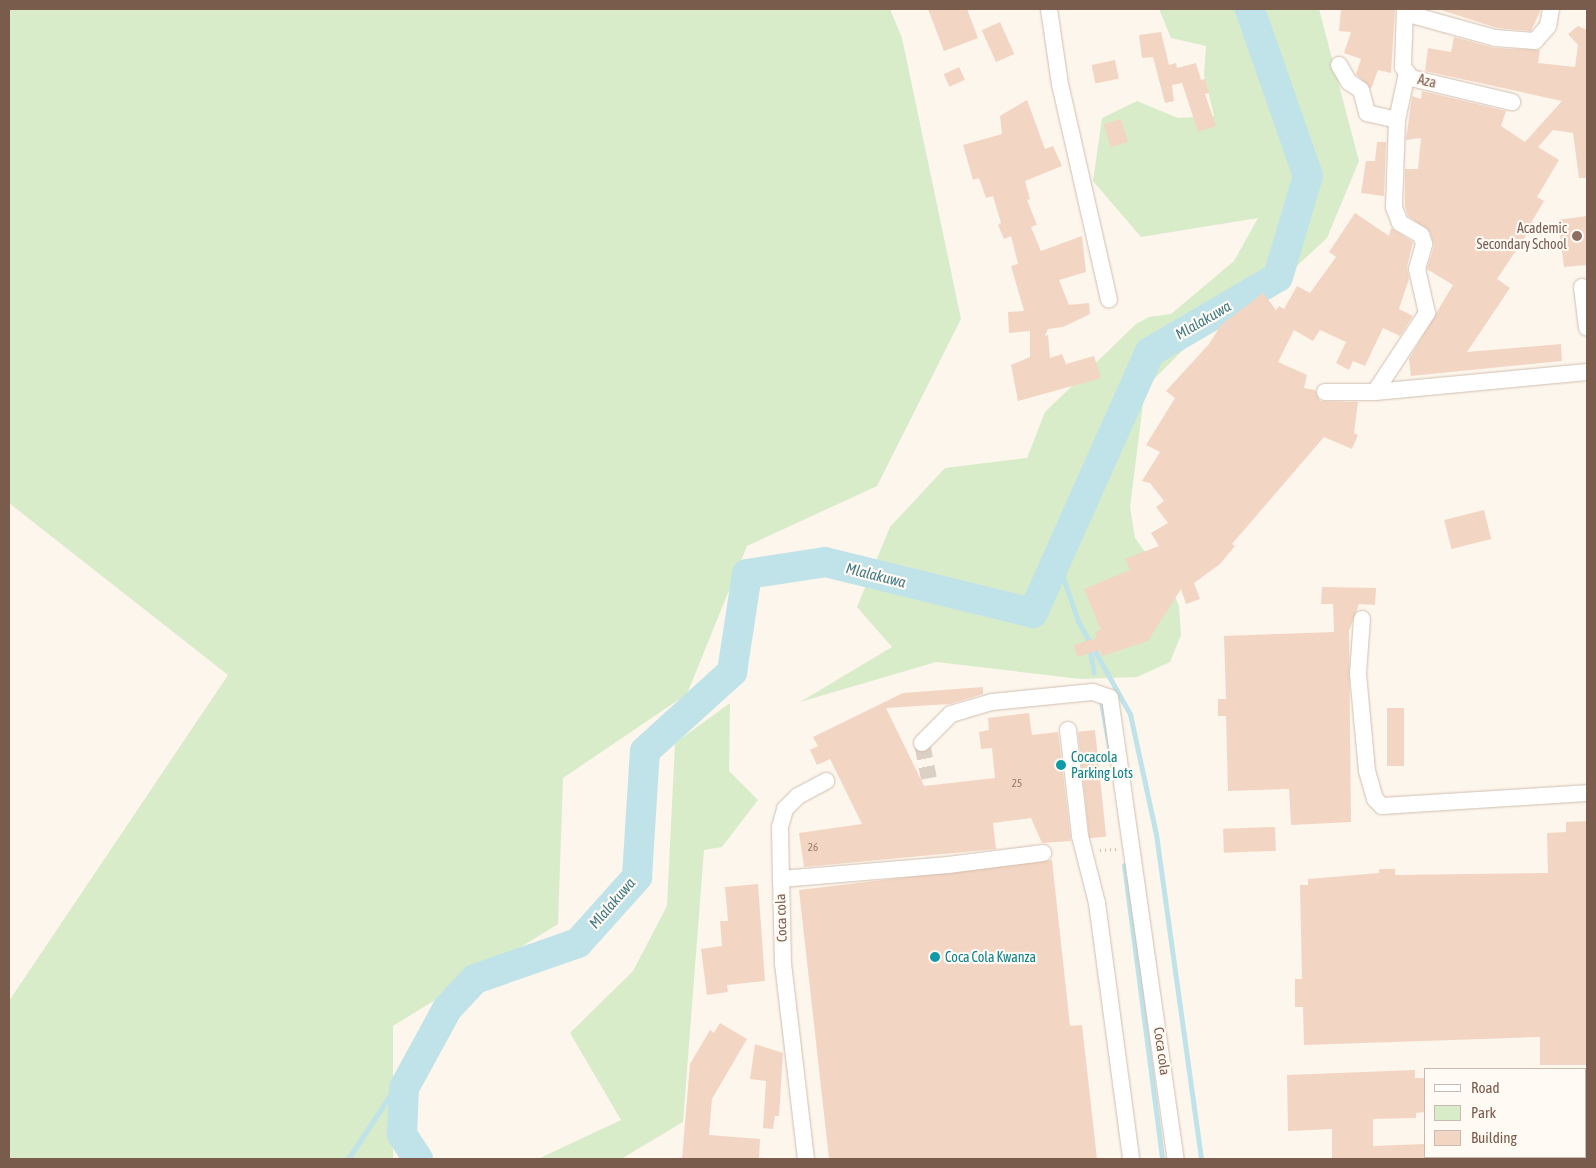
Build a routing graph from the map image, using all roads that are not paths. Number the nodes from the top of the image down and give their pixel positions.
1 (1048, 9) edge
2 (1551, 9) edge
3 (1405, 11) edge
4 (1339, 65) dead end
5 (1407, 73) junction
6 (1512, 102) dead end
7 (1397, 120) junction
8 (1582, 287) dead end
9 (1109, 300) dead end
10 (1587, 328) edge
11 (1587, 372) edge
12 (1325, 392) dead end
13 (1375, 392) junction
14 (1362, 619) dead end
15 (1068, 730) dead end
16 (922, 743) dead end
17 (826, 781) dead end
18 (1587, 793) edge
19 (1043, 853) dead end
20 (780, 879) junction
21 (806, 1159) edge
22 (1131, 1159) edge
23 (1176, 1159) edge

1 - 9 street
2 - 3 street
3 - 5 street, Aza
4 - 7 street
5 - 6 street, Aza
5 - 7 street
7 - 13 street
8 - 10 street
11 - 13 street
12 - 13 street
14 - 18 street
15 - 22 street
16 - 23 street, Coca cola
17 - 20 street
19 - 20 street, Coca cola
20 - 21 street, Coca cola

